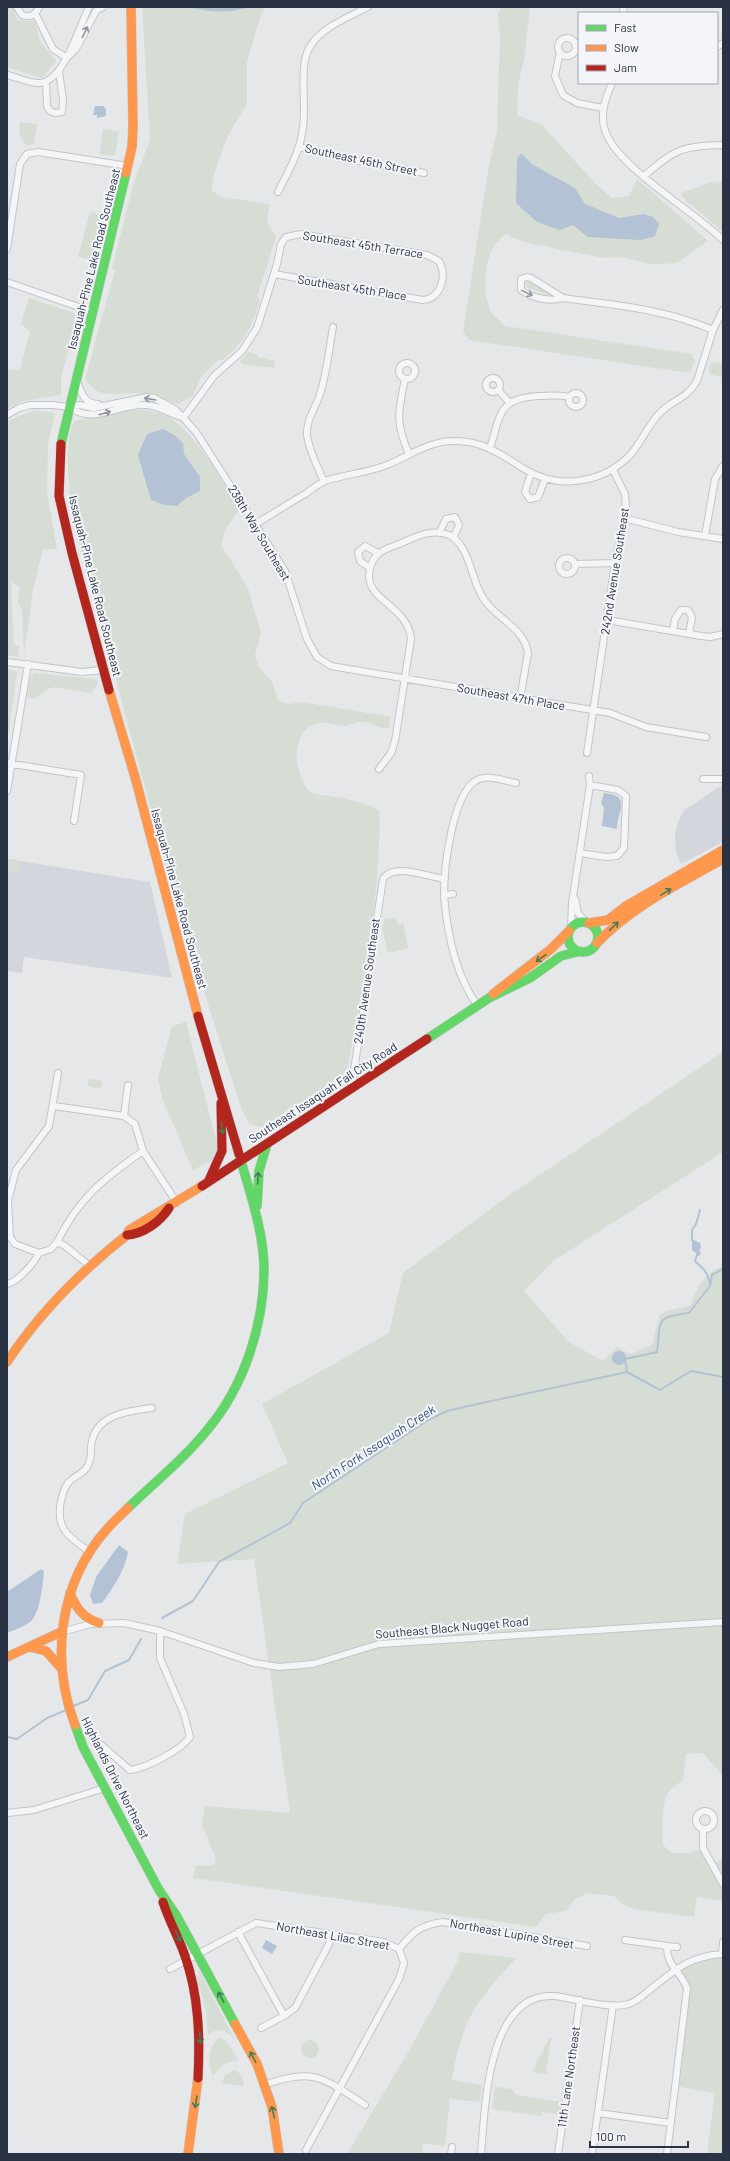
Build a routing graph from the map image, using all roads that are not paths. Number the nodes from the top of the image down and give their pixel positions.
1 (17, 7) edge
2 (39, 7) edge
3 (89, 7) edge
4 (103, 7) edge
5 (131, 7) edge
6 (368, 7) edge
7 (35, 13) junction
8 (560, 52) dead end
9 (67, 58) junction
10 (59, 71) junction
11 (7, 75) edge
12 (46, 82) junction
13 (612, 84) edge
14 (603, 108) junction
15 (723, 145) edge
16 (299, 147) junction
17 (128, 166) junction
18 (424, 173) dead end
19 (644, 176) junction
20 (278, 192) dead end
21 (723, 240) edge
22 (7, 249) edge
23 (274, 274) junction
24 (7, 282) edge
25 (432, 298) joint
26 (563, 298) junction
27 (723, 310) edge
28 (93, 312) junction
29 (332, 327) dead end
30 (713, 330) junction
31 (405, 379) dead end
32 (77, 381) junction
33 (498, 390) dead end
34 (569, 397) dead end
35 (509, 402) junction
36 (108, 404) junction
37 (69, 408) junction
38 (7, 415) edge
39 (184, 417) junction
40 (490, 448) junction
41 (409, 454) junction
42 (723, 466) edge
43 (613, 470) junction
44 (532, 473) junction
45 (545, 479) junction
46 (324, 482) junction
47 (624, 518) junction
48 (256, 524) junction
49 (439, 533) junction
50 (705, 536) junction
51 (451, 537) junction
52 (723, 539) edge
53 (378, 553) junction
54 (615, 563) junction
55 (575, 564) dead end
56 (370, 568) junction
57 (607, 620) junction
58 (673, 631) junction
59 (689, 634) junction
60 (723, 634) edge
61 (317, 657) joint
62 (7, 662) edge
63 (28, 664) junction
64 (103, 670) junction
65 (406, 679) junction
66 (520, 699) junction
67 (592, 711) junction
68 (706, 737) dead end
69 (586, 753) dead end
70 (9, 763) edge
71 (379, 769) dead end
72 (589, 776) dead end
73 (703, 779) dead end
74 (723, 779) edge
75 (516, 783) dead end
76 (590, 785) junction
77 (7, 791) edge
78 (74, 821) dead end
79 (723, 850) edge
80 (580, 853) junction
81 (723, 859) edge
82 (445, 879) junction
83 (453, 894) dead end
84 (444, 895) junction
85 (574, 895) junction
86 (587, 923) junction
87 (570, 929) junction
88 (597, 943) junction
89 (577, 952) junction
90 (489, 998) junction
91 (477, 1005) junction
92 (58, 1073) dead end
93 (128, 1085) dead end
94 (220, 1090) junction
95 (351, 1090) junction
96 (54, 1106) junction
97 (124, 1116) junction
98 (267, 1144) junction
99 (143, 1151) junction
100 (241, 1161) junction
101 (207, 1184) junction
102 (173, 1205) junction
103 (7, 1206) edge
104 (256, 1213) junction
105 (57, 1242) junction
106 (39, 1253) junction
107 (90, 1266) junction
108 (7, 1284) edge
109 (7, 1362) edge
110 (152, 1408) dead end
111 (90, 1552) junction
112 (70, 1593) junction
113 (723, 1622) edge
114 (99, 1623) junction
115 (160, 1631) junction
116 (61, 1632) junction
117 (30, 1647) junction
118 (7, 1657) edge
119 (61, 1668) junction
120 (100, 1744) dead end
121 (105, 1788) junction
122 (7, 1813) edge
123 (703, 1829) dead end
124 (723, 1884) edge
125 (159, 1890) junction
126 (238, 1932) junction
127 (331, 1934) junction
128 (625, 1940) dead end
129 (723, 1942) edge
130 (587, 1946) dead end
131 (667, 1946) junction
132 (677, 1948) dead end
133 (399, 1949) junction
134 (197, 1954) junction
135 (722, 1954) edge
136 (187, 1960) junction
137 (170, 1969) dead end
138 (674, 1970) junction
139 (580, 2000) junction
140 (613, 2005) junction
141 (284, 2016) junction
142 (261, 2028) dead end
143 (264, 2084) junction
144 (339, 2088) junction
145 (365, 2105) dead end
146 (598, 2113) junction
147 (671, 2123) junction
148 (306, 2150) dead end
149 (188, 2154) edge
150 (279, 2154) edge
151 (481, 2154) edge
152 (558, 2154) edge
153 (592, 2154) edge
154 (666, 2154) edge

1 - 7 street
2 - 7 street
3 - 9 street
9 -> 4 street
5 - 17 main road, Issaquah-Pine Lake Road Southeast
6 - 16 street
7 - 9 street
8 - 14 street
9 - 10 street
10 - 12 street
10 - 12 street
11 - 12 street
13 - 14 street
14 - 19 street
15 - 19 street
16 - 18 street, Southeast 45th Street
16 - 20 street
17 - 22 street
17 - 28 main road, Issaquah-Pine Lake Road Southeast
19 - 21 street
23 - 25 street, Southeast 45th Place
23 - 25 street, Southeast 45th Terrace
23 - 39 street
24 - 28 street
26 -> 26 street
26 - 30 street
27 - 30 street
28 - 32 main road, Issaquah-Pine Lake Road Southeast
29 - 46 street
30 - 43 street
31 - 41 street
32 - 36 street, 238th Way Southeast
32 - 37 main road, Issaquah-Pine Lake Road Southeast
33 - 35 street
34 - 35 street
35 - 40 street
36 - 37 street, 238th Way Southeast
39 -> 36 street, 238th Way Southeast
37 - 38 street
37 -> 39 street
37 - 64 main road, Issaquah-Pine Lake Road Southeast
39 - 48 street, 238th Way Southeast
40 - 41 street
40 - 44 street
41 - 46 street
42 - 50 street
43 - 45 street
43 - 47 street, 242nd Avenue Southeast
44 - 45 street
44 - 45 street
46 - 48 street
47 - 50 street
47 - 54 street, 242nd Avenue Southeast
48 - 61 street, 238th Way Southeast
49 - 51 street
49 - 51 street
49 - 53 street
50 - 52 street
51 - 66 street
53 - 56 street
53 - 56 street
54 - 55 street
54 - 57 street, 242nd Avenue Southeast
56 - 65 street
57 - 58 street
57 - 67 street, 242nd Avenue Southeast
58 - 59 street
58 - 59 street
59 - 60 street
61 - 65 street, Southeast 47th Place
62 - 63 street
63 - 64 street
63 - 70 street
64 - 94 main road, Issaquah-Pine Lake Road Southeast
65 - 66 street, Southeast 47th Place
65 - 71 street
66 - 67 street, Southeast 47th Place
67 - 68 street, Southeast 47th Place
67 - 69 street, 242nd Avenue Southeast
70 - 77 street
70 - 78 street
72 - 76 street
73 - 74 street
75 - 82 street
76 - 80 street
76 - 80 street
79 - 86 main road
80 - 85 street
88 -> 81 main road
82 - 84 street
82 - 95 street, 240th Avenue Southeast
83 - 84 street
84 - 91 street
85 - 86 street
85 - 87 street
86 - 87 main road
86 - 88 main road
87 - 89 main road
87 -> 90 main road, Southeast Issaquah Fall City Road
88 - 89 main road
89 - 90 main road, Southeast Issaquah Fall City Road
90 - 91 main road, Southeast Issaquah Fall City Road
91 - 95 main road, Southeast Issaquah Fall City Road
92 - 96 street
93 - 97 street
94 - 100 main road, Issaquah-Pine Lake Road Southeast
94 -> 101 main road
95 - 98 main road, Southeast Issaquah Fall City Road
96 - 97 street
96 - 103 street
97 - 99 street
98 - 100 main road, Southeast Issaquah Fall City Road
104 -> 98 main road
99 - 102 street
99 - 105 street
100 - 101 main road, Southeast Issaquah Fall City Road
100 - 104 main road, Highlands Drive Northeast
101 - 102 main road, Southeast Issaquah Fall City Road
102 - 107 main road, Southeast Issaquah Fall City Road
103 - 106 street
104 - 111 main road, Highlands Drive Northeast
105 - 106 street
105 - 107 street
106 - 108 street
107 - 109 main road, Southeast Issaquah Fall City Road
110 - 111 street
111 - 112 main road, Highlands Drive Northeast
112 - 114 main road
112 - 116 main road, Highlands Drive Northeast
113 - 115 street, Southeast Black Nugget Road
114 - 115 street, Southeast Black Nugget Road
114 - 116 street, Southeast Black Nugget Road
115 - 120 street
116 - 117 main road, Southeast Black Nugget Road
116 - 119 main road, Highlands Drive Northeast
117 - 118 main road, Southeast Black Nugget Road
117 - 119 main road
119 - 121 main road, Highlands Drive Northeast
121 - 122 street
121 - 125 main road, Highlands Drive Northeast
123 - 124 street
125 - 134 main road, Highlands Drive Northeast
125 -> 136 main road
126 - 127 street, Northeast Lilac Street
126 - 134 street, Northeast Lilac Street
126 - 141 street
127 - 133 street, Northeast Lilac Street
127 - 141 street
128 - 131 street
129 - 135 street
130 - 133 street, Northeast Lupine Street
131 - 132 street
131 - 138 street
133 - 144 street, Northeast Lilac Street
134 - 136 street, Northeast Lilac Street
143 -> 134 main road, Highlands Drive Northeast
135 - 138 street
136 - 137 street, Northeast Lilac Street
136 -> 149 main road
138 - 140 street
138 - 147 street
139 - 140 street
139 - 151 street
139 - 152 street, 11th Lane Northeast
140 - 146 street
141 - 142 street
143 - 144 street
150 -> 143 main road, Highlands Drive Northeast
144 - 145 street
144 - 148 street, Northeast Lilac Street
146 - 147 street
146 - 153 street
147 - 154 street

